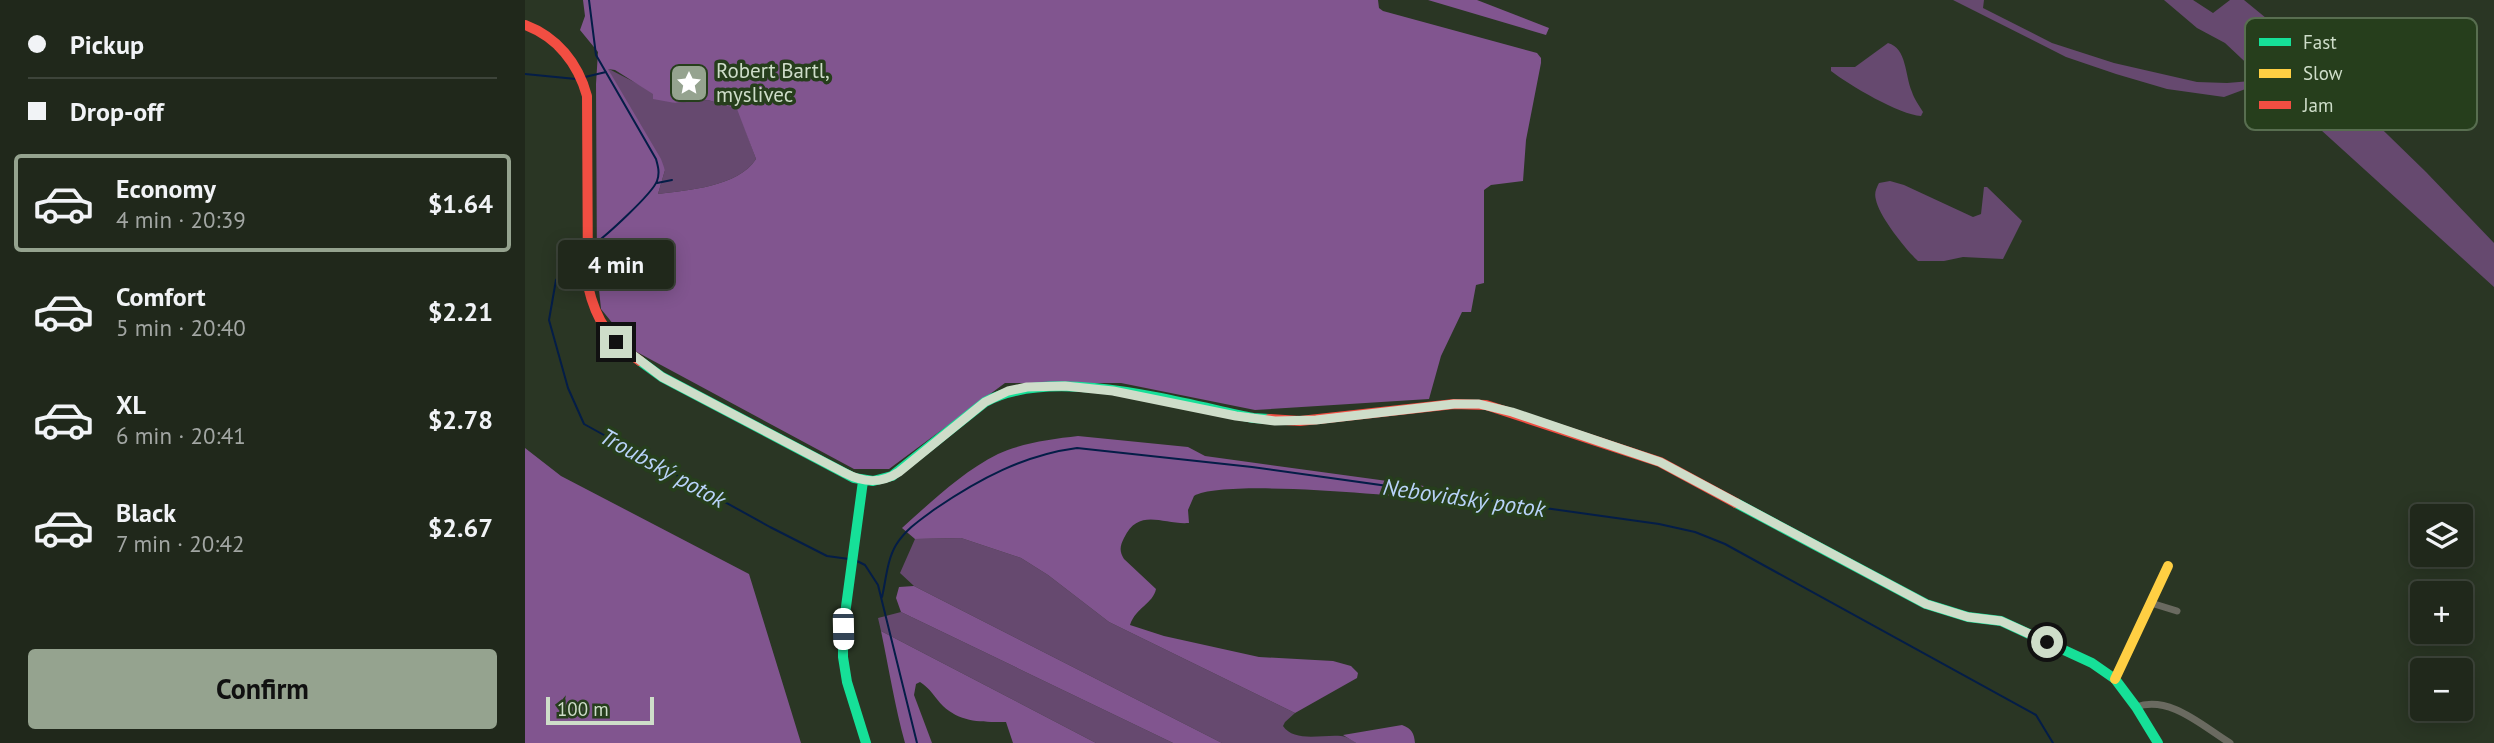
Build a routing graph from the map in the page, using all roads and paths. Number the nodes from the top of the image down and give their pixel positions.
1 (525, 25) edge
2 (863, 481) junction
3 (2168, 566) dead end
4 (2151, 603) junction
5 (2177, 611) dead end
6 (2115, 679) junction
7 (2136, 707) junction
8 (866, 743) edge
9 (2158, 743) edge
10 (2230, 743) edge

1 - 2 street
2 - 6 street
2 - 8 street
3 - 4 street
4 - 5 street
4 - 6 street
6 - 7 street
7 - 9 street
7 - 10 street

